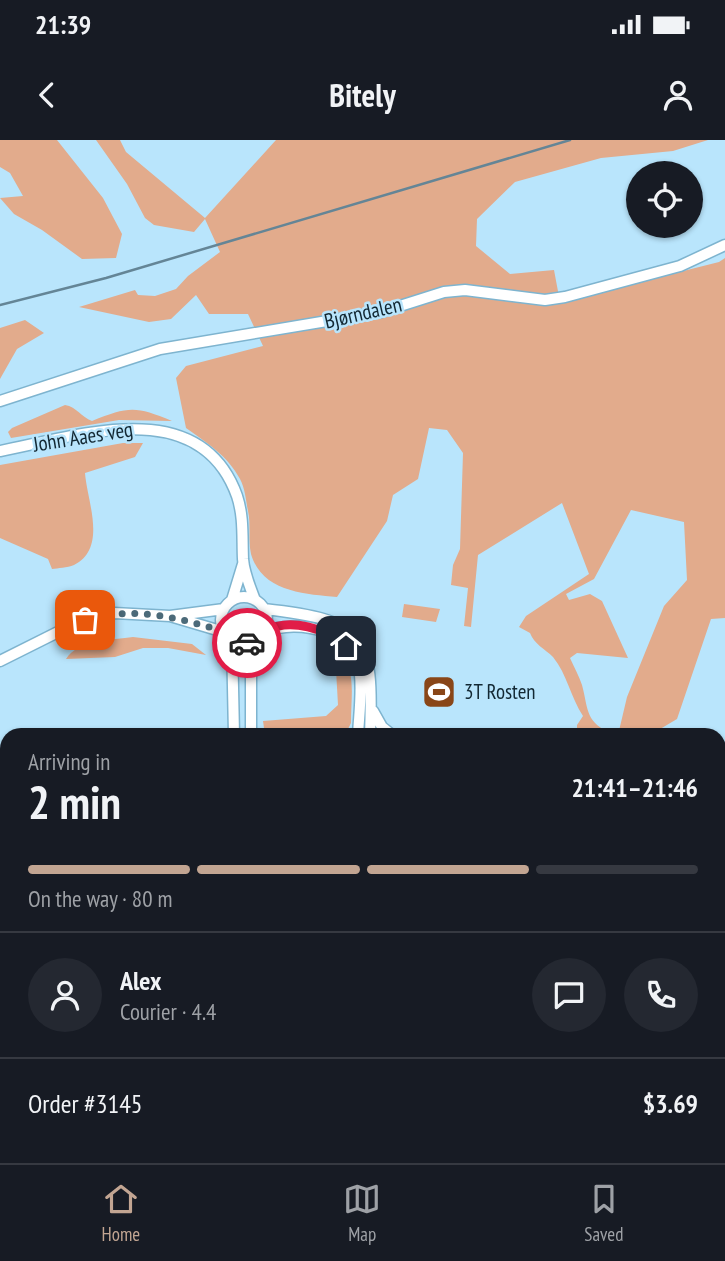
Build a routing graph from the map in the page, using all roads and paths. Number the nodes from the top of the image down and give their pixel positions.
1 (725, 245) edge
2 (0, 401) edge
3 (0, 451) edge
4 (243, 563) junction
5 (232, 600) junction
6 (255, 600) junction
7 (224, 609) junction
8 (264, 609) junction
9 (170, 616) junction
10 (224, 632) junction
11 (264, 632) junction
12 (232, 640) junction
13 (255, 640) junction
14 (0, 662) edge
15 (372, 707) junction
16 (234, 728) edge
17 (251, 728) edge
18 (358, 728) edge
19 (370, 728) edge
20 (385, 728) edge

1 - 2 main road, Bjørndalen
3 - 4 main road, John Aaes veg
4 - 5 main road, John Aaes veg
4 - 6 main road, John Aaes veg
5 - 6 main road
5 - 7 main road
6 - 8 main road
7 - 9 main road
7 - 10 main road
8 - 11 main road
8 - 15 main road
9 - 10 main road
9 - 14 main road
10 - 12 main road
11 - 13 main road
11 - 18 main road
12 - 13 main road
12 - 16 main road
13 - 17 main road
15 - 19 main road
15 - 20 main road

